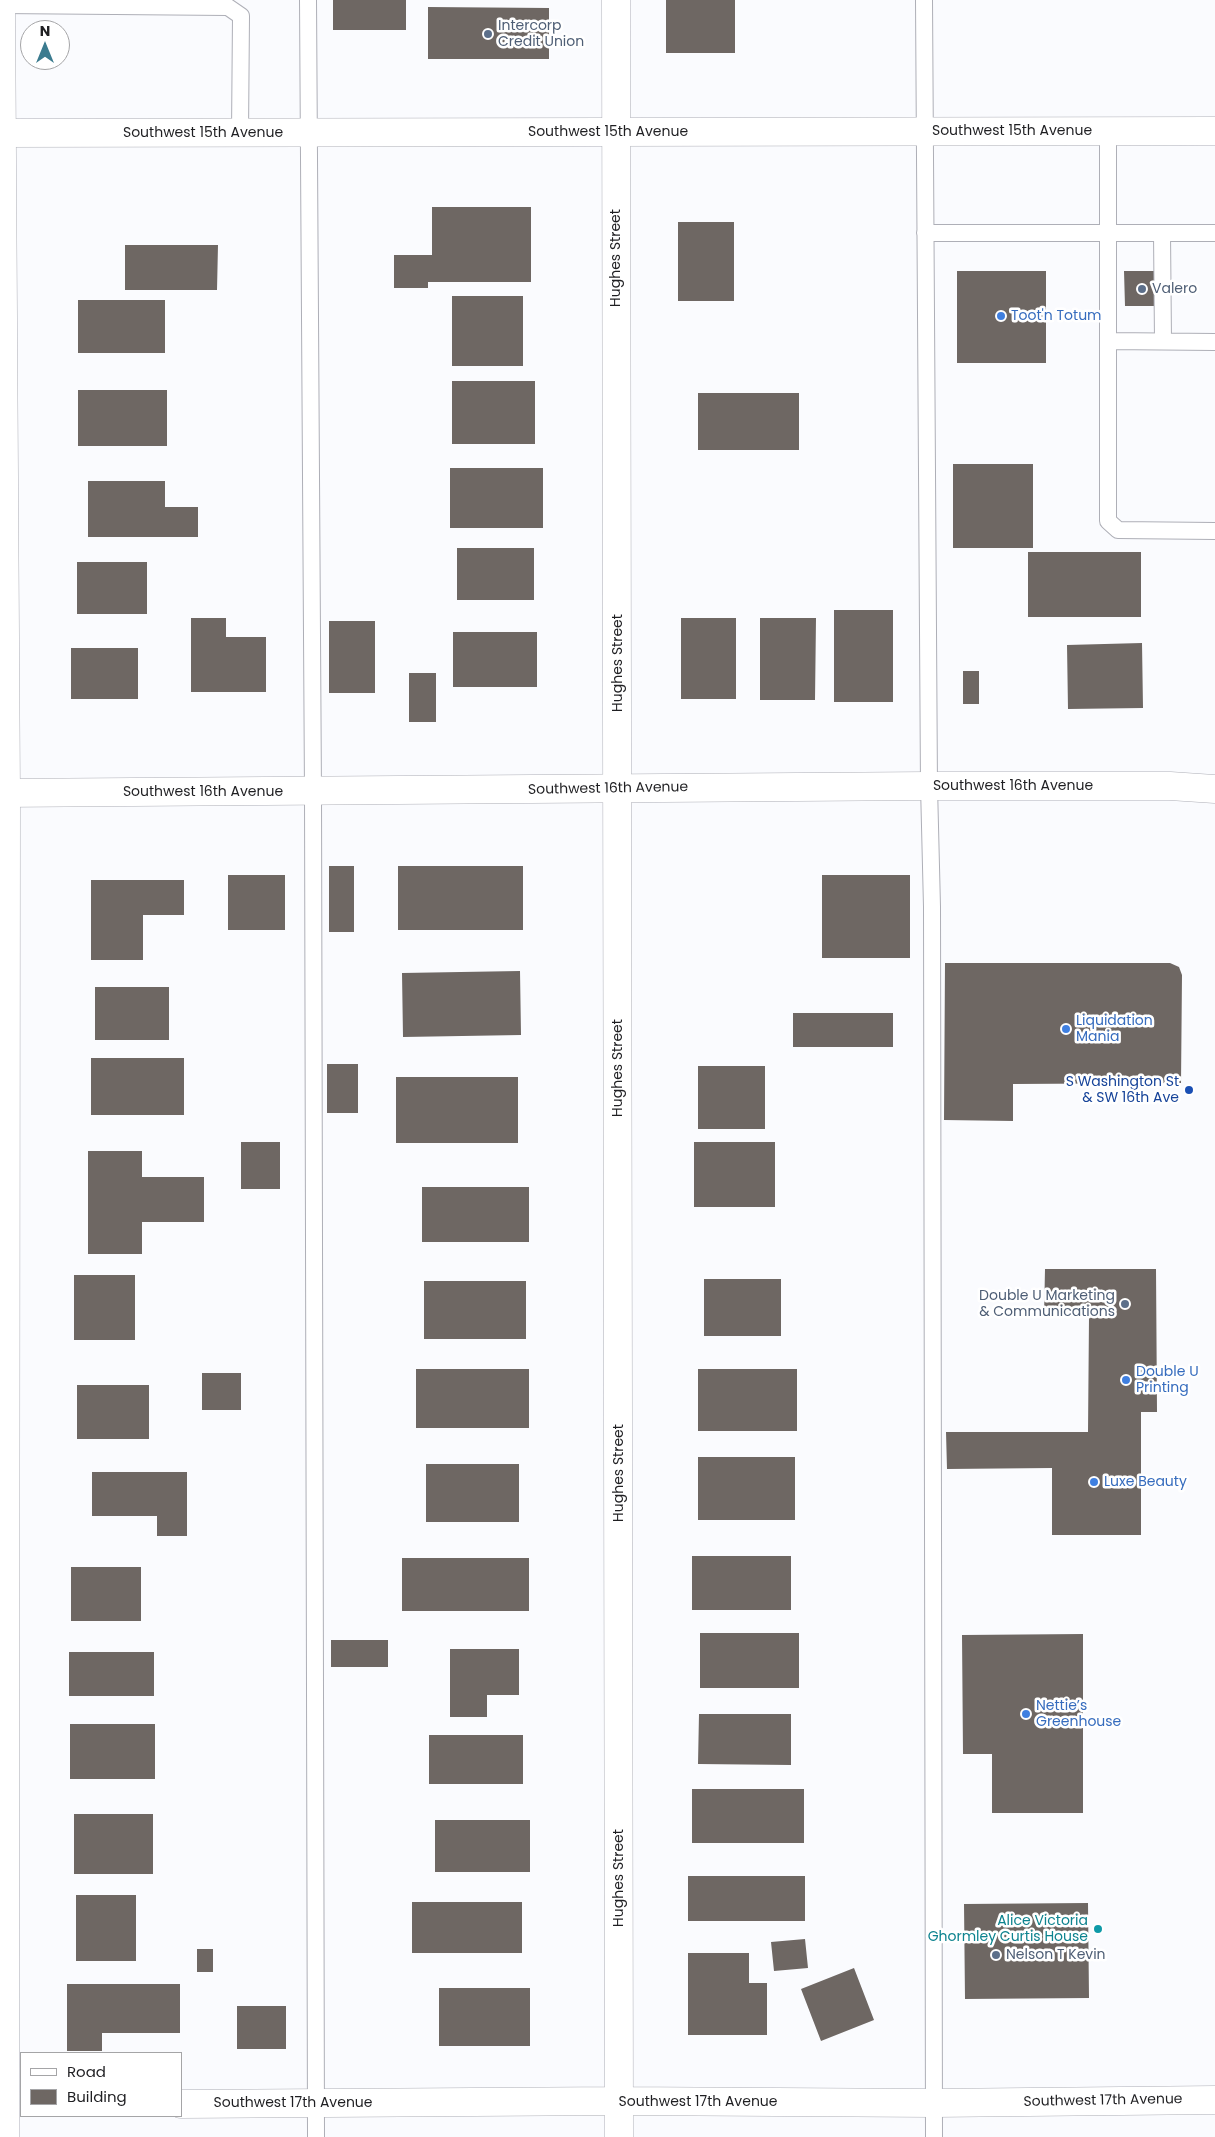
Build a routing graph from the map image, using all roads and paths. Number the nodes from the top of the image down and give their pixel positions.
1 (308, 0) edge
2 (616, 0) edge
3 (924, 0) edge
4 (1, 3) edge
5 (925, 131) junction
6 (1108, 131) junction
7 (1215, 131) edge
8 (616, 132) junction
9 (0, 133) edge
10 (240, 133) junction
11 (308, 133) junction
12 (925, 233) junction
13 (1108, 233) junction
14 (1162, 233) junction
15 (1215, 233) edge
16 (1108, 341) junction
17 (1163, 342) junction
18 (1215, 342) edge
19 (1215, 531) edge
20 (929, 786) junction
21 (618, 789) junction
22 (1215, 789) edge
23 (313, 792) junction
24 (3, 794) edge
25 (1215, 2100) edge
26 (619, 2101) junction
27 (316, 2103) junction
28 (934, 2103) junction
29 (182, 2104) edge
30 (9, 2106) edge
31 (5, 2137) edge
32 (316, 2137) edge
33 (620, 2137) edge
34 (934, 2137) edge

1 - 11 lane
2 - 8 street, Hughes Street
3 - 5 lane
4 - 9 street
4 - 10 lane
5 - 6 street, Southwest 15th Avenue
5 - 8 street, Southwest 15th Avenue
5 - 12 lane
6 - 7 street, Southwest 15th Avenue
6 - 13 lane
8 - 11 street, Southwest 15th Avenue
8 - 21 street, Hughes Street
9 - 10 street, Southwest 15th Avenue
9 - 24 street
10 - 11 street, Southwest 15th Avenue
11 - 23 lane
12 - 13 lane
12 - 20 lane
13 - 14 lane
13 - 16 lane
14 - 15 lane
14 - 17 lane
16 - 17 lane
16 - 19 lane
17 - 18 lane
20 - 21 street, Southwest 16th Avenue
20 - 22 street, Southwest 16th Avenue
20 - 28 lane
21 - 23 street, Southwest 16th Avenue
21 - 26 street, Hughes Street
23 - 24 street, Southwest 16th Avenue
23 - 27 lane
24 - 30 street
25 - 28 street, Southwest 17th Avenue
26 - 27 street, Southwest 17th Avenue
26 - 28 street, Southwest 17th Avenue
26 - 33 street, Hughes Street
27 - 29 street, Southwest 17th Avenue
27 - 32 lane
28 - 34 lane
30 - 31 street

